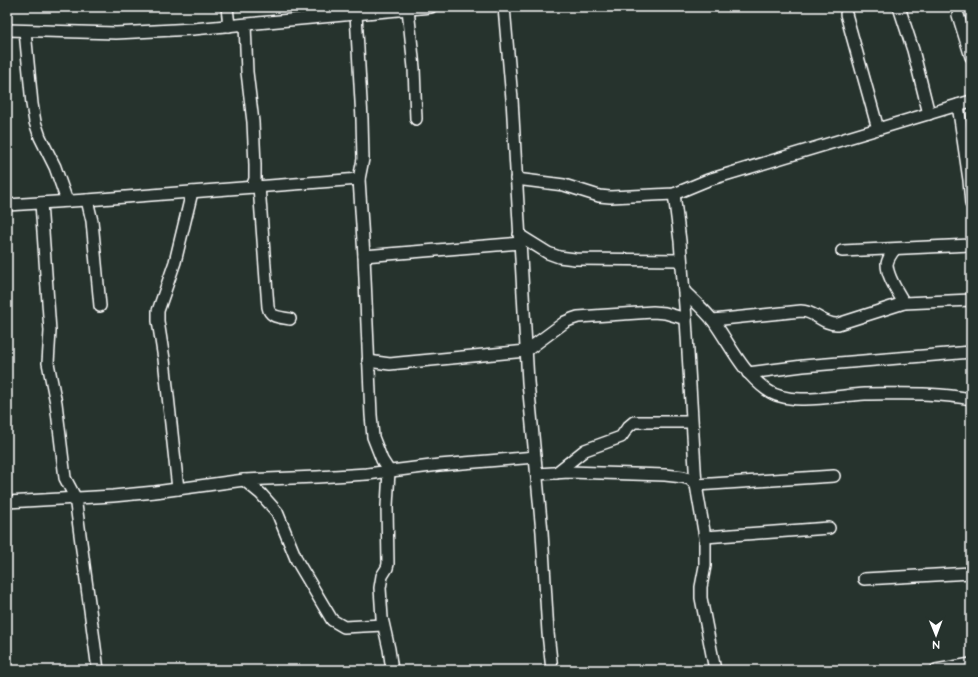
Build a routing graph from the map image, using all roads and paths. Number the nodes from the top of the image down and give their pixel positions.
1 (227, 7) edge
2 (431, 7) edge
3 (504, 7) edge
4 (899, 7) edge
5 (408, 9) junction
6 (338, 12) edge
7 (356, 14) junction
8 (846, 14) dead end
9 (958, 14) dead end
10 (245, 24) junction
11 (229, 26) junction
12 (7, 27) edge
13 (25, 31) junction
14 (971, 57) edge
15 (971, 101) edge
16 (958, 105) junction
17 (929, 114) junction
18 (416, 119) dead end
19 (878, 129) junction
20 (359, 179) junction
21 (516, 179) junction
22 (255, 187) junction
23 (192, 192) junction
24 (674, 194) junction
25 (87, 200) junction
26 (67, 201) junction
27 (41, 203) junction
28 (971, 204) edge
29 (7, 205) edge
30 (519, 239) junction
31 (971, 245) edge
32 (894, 249) junction
33 (842, 251) dead end
34 (364, 256) junction
35 (682, 260) junction
36 (684, 291) junction
37 (971, 300) edge
38 (904, 303) junction
39 (100, 306) dead end
40 (290, 319) dead end
41 (686, 319) junction
42 (712, 320) junction
43 (526, 351) junction
44 (971, 352) edge
45 (368, 361) junction
46 (748, 373) junction
47 (971, 399) edge
48 (692, 422) junction
49 (535, 457) junction
50 (389, 471) junction
51 (556, 473) junction
52 (536, 474) junction
53 (834, 476) dead end
54 (244, 480) junction
55 (696, 485) junction
56 (178, 489) junction
57 (75, 497) junction
58 (7, 502) edge
59 (829, 528) dead end
60 (705, 537) junction
61 (971, 572) edge
62 (864, 579) dead end
63 (383, 625) junction
64 (971, 664) edge
65 (98, 670) edge
66 (392, 670) edge
67 (552, 670) edge
68 (715, 670) edge
69 (936, 670) edge

1 - 11 street
2 - 5 street
3 - 21 street
4 - 17 street
5 - 7 street
5 - 18 street
6 - 7 street
6 - 10 street
7 - 20 street
8 - 19 street
9 - 14 street
10 - 11 street
10 - 22 street
11 - 13 street
12 - 13 street
13 - 26 street
15 - 16 street
16 - 17 street
16 - 28 street
17 - 19 street
19 - 24 street
20 - 22 street
20 - 34 street
21 - 24 street
21 - 30 street
22 - 23 street
22 - 40 street
23 - 25 street
23 - 56 street
24 - 35 street
25 - 26 street
25 - 39 street
26 - 27 street
27 - 29 street
27 - 57 street
30 - 34 street
30 - 35 street
30 - 43 street
31 - 32 street
32 - 33 street
32 - 38 street
34 - 45 street
35 - 36 street
36 - 41 street
36 - 42 street
37 - 38 street
38 - 42 street
41 - 43 street
41 - 48 street
42 - 46 street
43 - 45 street
43 - 49 street
44 - 46 street
45 - 50 street
46 - 47 street
48 - 51 street
48 - 55 street
49 - 50 street
49 - 52 street
50 - 54 street
50 - 63 street
51 - 52 street
51 - 55 street
52 - 67 street
53 - 55 street
54 - 56 street
54 - 63 street
55 - 60 street
56 - 57 street
57 - 58 street
57 - 65 street
59 - 60 street
60 - 68 street
61 - 62 street
63 - 66 street
64 - 69 street

